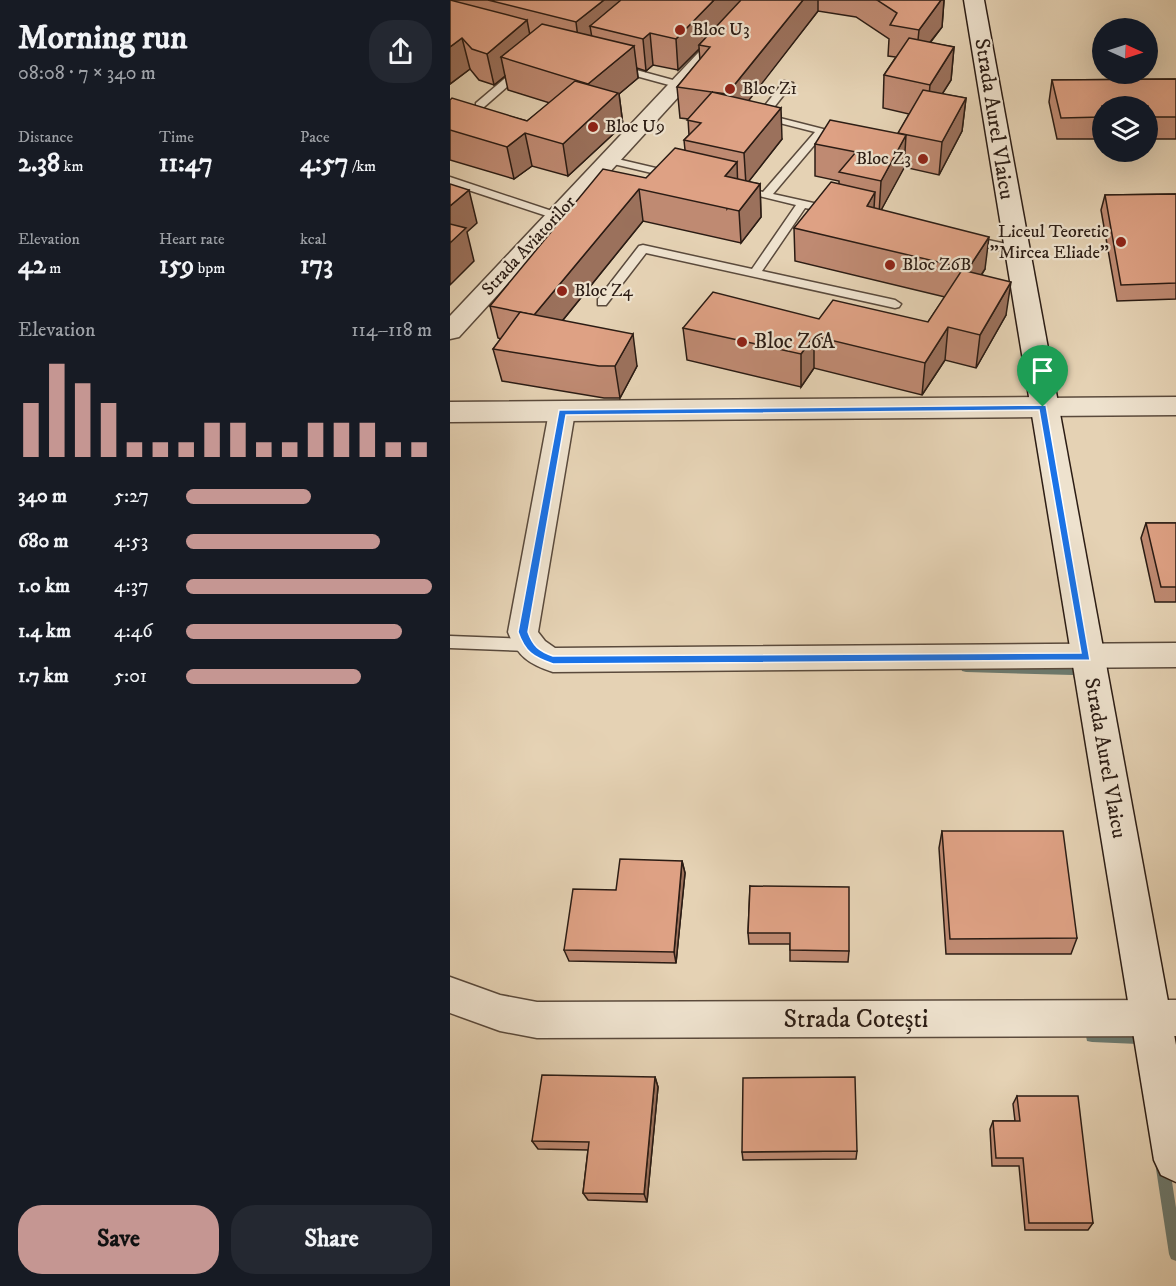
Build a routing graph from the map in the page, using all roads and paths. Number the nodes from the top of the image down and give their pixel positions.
1 (758, 0) edge
2 (974, 0) edge
3 (529, 63) edge
4 (604, 64) edge
5 (788, 83) dead end
6 (680, 84) junction
7 (480, 105) edge
8 (609, 160) junction
9 (687, 178) edge
10 (450, 180) edge
11 (732, 188) edge
12 (765, 196) junction
13 (803, 203) junction
14 (848, 213) edge
15 (557, 216) junction
16 (960, 238) edge
17 (1016, 250) junction
18 (755, 273) junction
19 (602, 302) dead end
20 (895, 304) dead end
21 (450, 332) edge
22 (1176, 406) edge
23 (1043, 407) junction
24 (453, 412) edge
25 (562, 412) junction
26 (450, 642) edge
27 (528, 645) junction
28 (1176, 656) edge
29 (1086, 657) junction
30 (450, 995) edge
31 (1164, 1018) edge
32 (1176, 1160) edge

1 - 6 street, Strada Aviatorilor
2 - 17 main road, Strada Aurel Vlaicu
3 - 7 lane
4 - 6 lane
5 - 12 lane
6 - 8 street, Strada Aviatorilor
8 - 9 lane
8 - 15 street, Strada Aviatorilor
10 - 15 lane
11 - 12 lane
12 - 13 lane
13 - 14 lane
13 - 18 lane
15 - 21 street, Strada Aviatorilor
16 - 17 lane
17 - 23 main road, Strada Aurel Vlaicu
18 - 19 lane
18 - 20 lane
22 - 23 street
23 - 25 main road
23 - 29 main road, Strada Aurel Vlaicu
24 - 25 main road
25 - 27 street
26 - 27 lane
27 - 29 street
28 - 29 street
29 - 31 main road, Strada Aurel Vlaicu
30 - 31 street, Strada Cotești
31 - 32 main road, Strada Aurel Vlaicu

